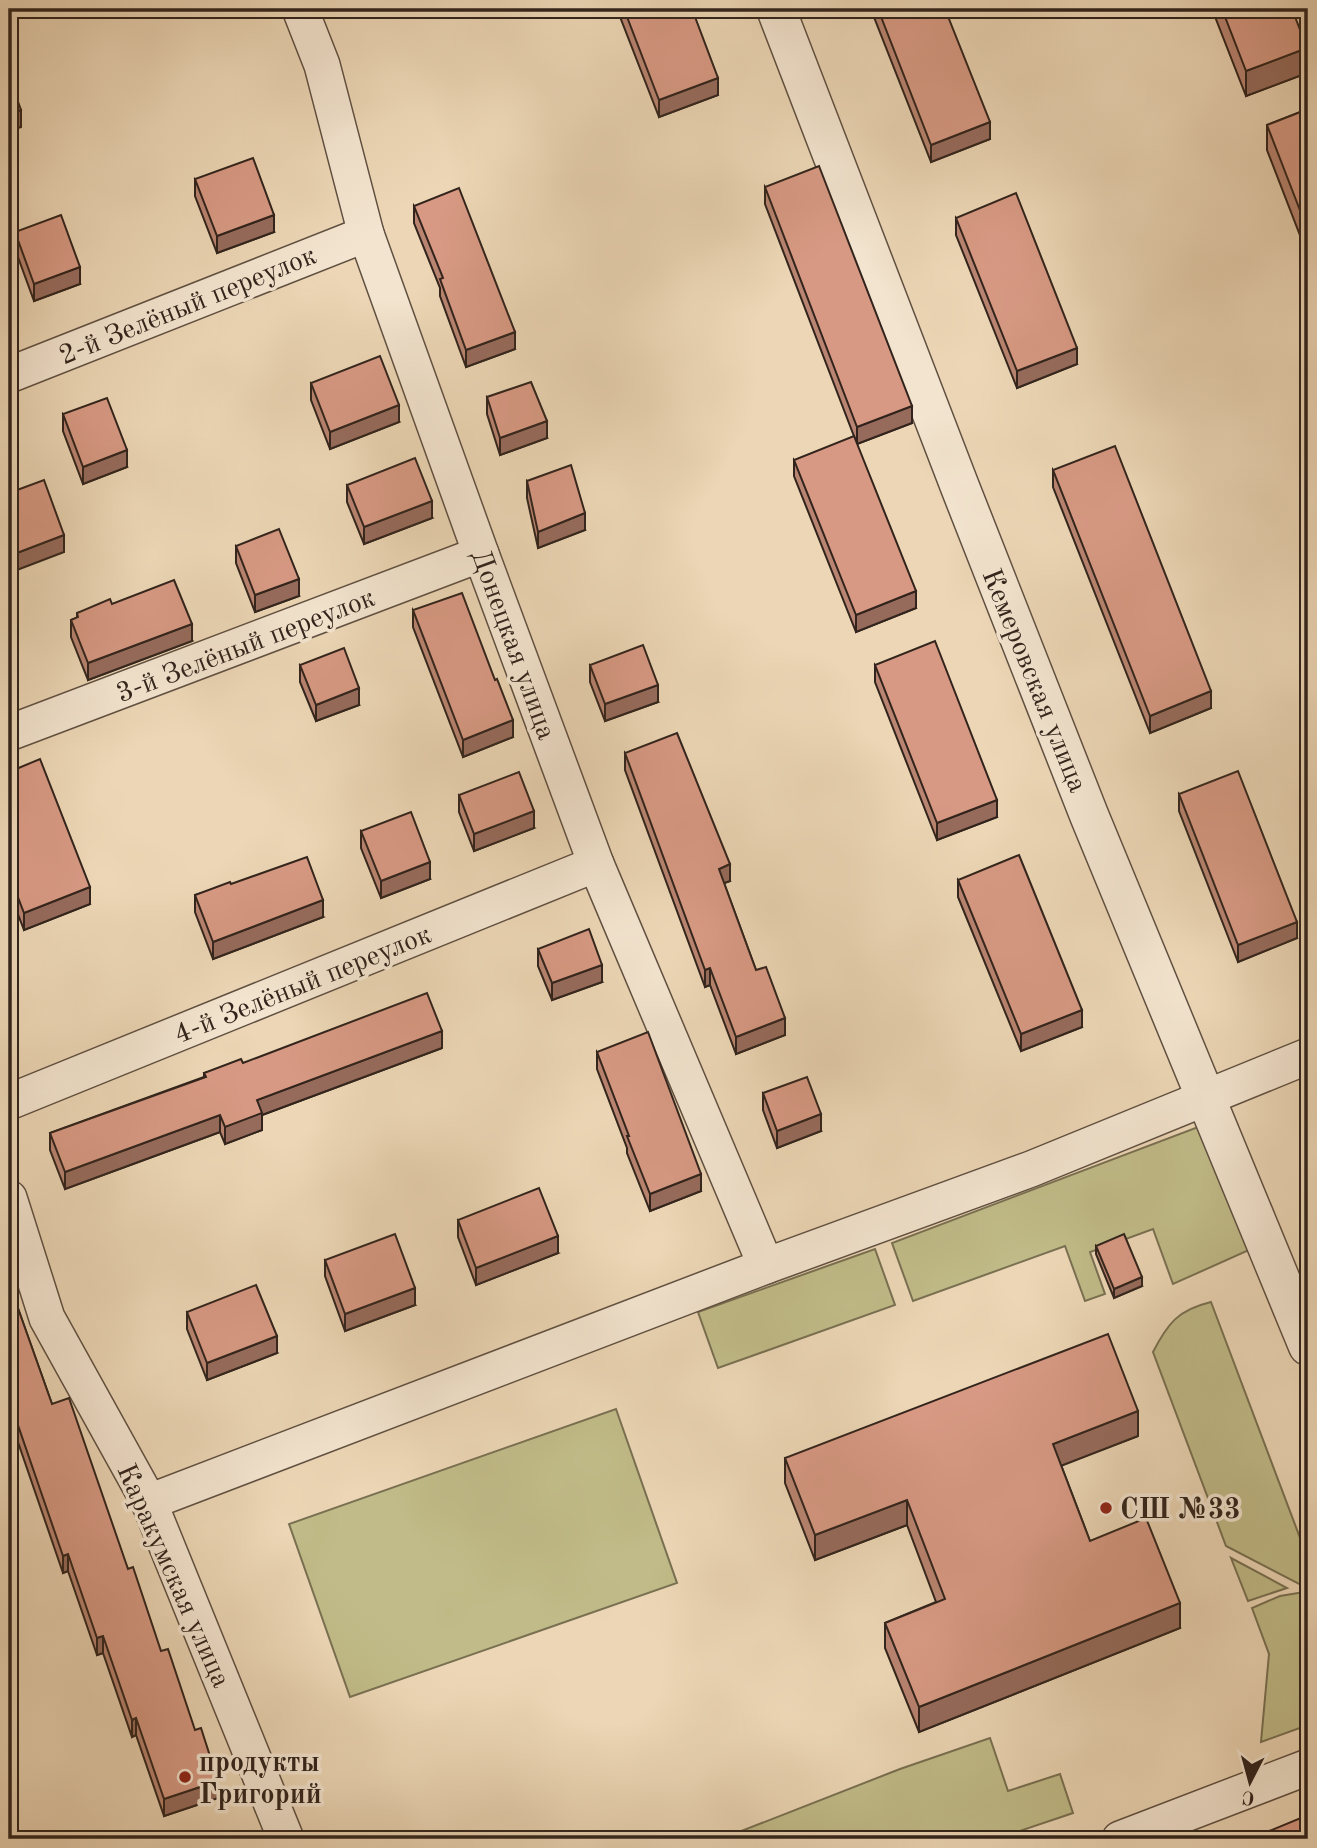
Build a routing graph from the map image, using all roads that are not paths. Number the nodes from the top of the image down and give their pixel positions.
1 (300, 9) edge
2 (328, 9) edge
3 (776, 9) edge
4 (322, 65) junction
5 (366, 234) junction
6 (9, 375) edge
7 (481, 554) junction
8 (9, 733) edge
9 (596, 864) junction
10 (1308, 1056) edge
11 (1205, 1098) junction
12 (9, 1102) edge
13 (9, 1198) edge
14 (766, 1266) junction
15 (1308, 1346) edge
16 (149, 1502) junction
17 (1308, 1767) edge
18 (286, 1839) edge
19 (1121, 1839) edge

1 - 4 street, Донецкая улица
2 - 4 street
3 - 11 street, Кемеровская улица
4 - 5 street, Донецкая улица
5 - 6 street, 2-й Зелёный переулок
5 - 7 street, Донецкая улица
7 - 8 street, 3-й Зелёный переулок
7 - 9 street, Донецкая улица
9 - 12 street, 4-й Зелёный переулок
9 - 14 street, Донецкая улица
10 - 11 street
11 - 14 street
11 - 15 street, Кемеровская улица
13 - 16 street, Каракумская улица
14 - 16 street
16 - 18 street, Каракумская улица
17 - 19 street

